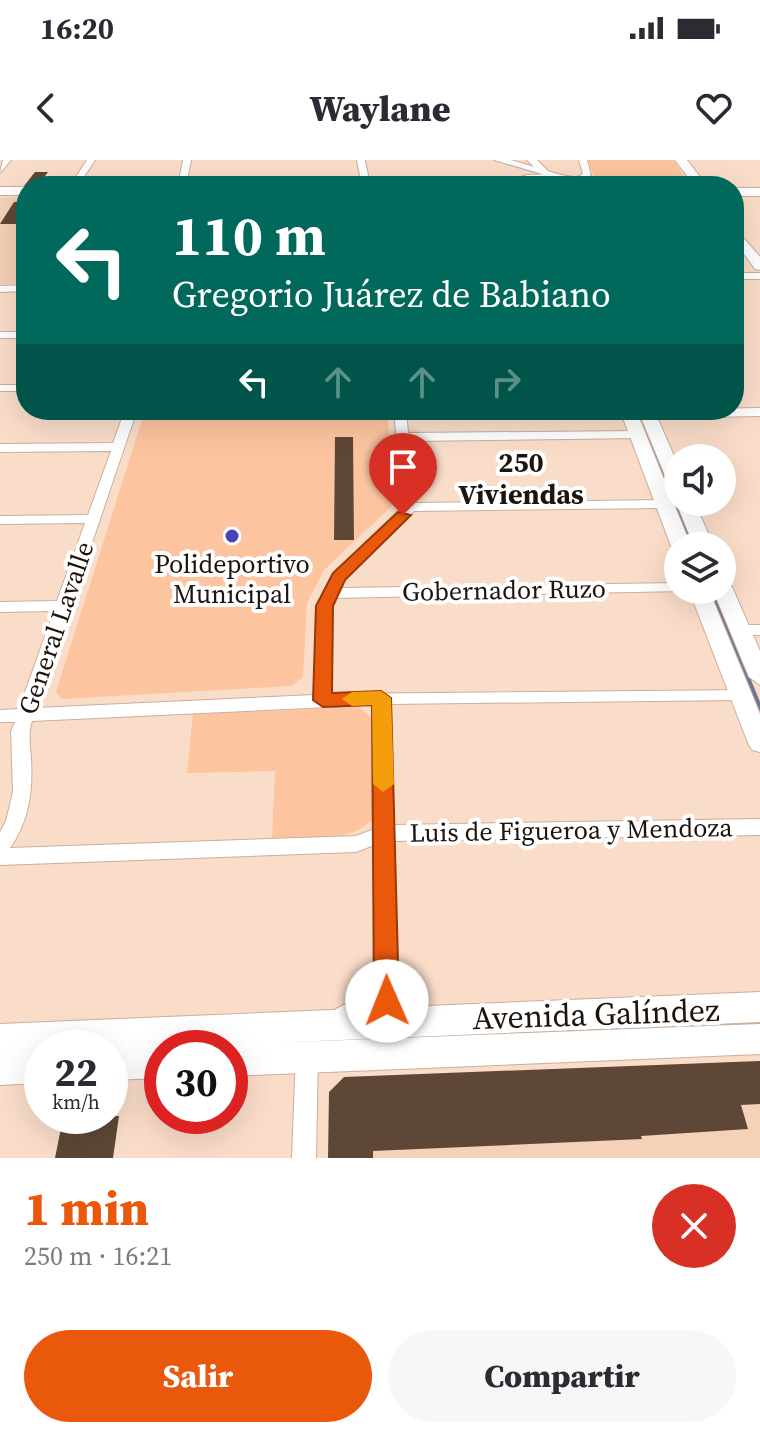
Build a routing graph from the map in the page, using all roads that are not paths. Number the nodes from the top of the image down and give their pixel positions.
1 (7, 160) edge
2 (499, 160) edge
3 (532, 160) edge
4 (681, 160) edge
5 (513, 164) junction
6 (0, 171) edge
7 (544, 172) junction
8 (514, 176) edge
9 (557, 176) edge
10 (693, 176) edge
11 (744, 244) edge
12 (760, 266) edge
13 (127, 420) edge
14 (401, 420) edge
15 (632, 420) edge
16 (650, 420) edge
17 (637, 435) junction
18 (403, 437) junction
19 (118, 447) junction
20 (0, 448) edge
21 (664, 452) edge
22 (664, 504) joint
23 (410, 507) junction
24 (94, 519) junction
25 (0, 520) edge
26 (664, 588) edge
27 (331, 593) junction
28 (705, 604) edge
29 (733, 604) edge
30 (65, 606) junction
31 (0, 607) edge
32 (750, 630) edge
33 (760, 677) edge
34 (740, 694) junction
35 (381, 698) junction
36 (323, 700) junction
37 (0, 716) edge
38 (25, 716) junction
39 (760, 743) edge
40 (760, 827) edge
41 (385, 833) junction
42 (0, 847) edge
43 (0, 857) edge
44 (386, 979) junction
45 (760, 1007) edge
46 (387, 1023) junction
47 (0, 1039) edge
48 (760, 1039) edge
49 (307, 1041) junction
50 (248, 1056) edge
51 (24, 1068) edge
52 (0, 1069) edge
53 (304, 1158) edge

1 - 6 street
2 - 5 main road
3 - 7 street
4 - 10 main road
5 - 7 main road
5 - 8 main road
7 - 9 main road
11 - 12 main road
13 - 19 street, General Lavalle
14 - 18 street
15 - 17 main road
16 - 21 main road
17 - 18 street
17 - 22 main road
18 - 23 street
19 - 20 street
19 - 24 street, General Lavalle
22 - 23 street
23 - 27 street
24 - 25 street
24 - 30 street, General Lavalle
26 - 27 street, Gobernador Ruzo
27 - 36 street
28 - 34 main road
29 - 32 main road
30 - 31 street
30 - 38 street, General Lavalle
32 - 33 main road
34 - 35 street
34 - 39 main road
35 - 36 street
35 - 41 street
36 - 38 street
37 - 38 street
38 - 42 street, General Lavalle
40 - 41 street, Luis de Figueroa y Mendoza
41 - 43 street, Luis de Figueroa y Mendoza
41 - 44 street
44 - 46 street
44 - 49 street
45 - 46 main road, Avenida Galíndez
46 - 49 main road, Avenida Galíndez
47 - 49 main road, Avenida Galíndez
48 - 49 main road, Avenida Galíndez
49 - 50 main road, Avenida Galíndez
49 - 53 street
51 - 52 main road

